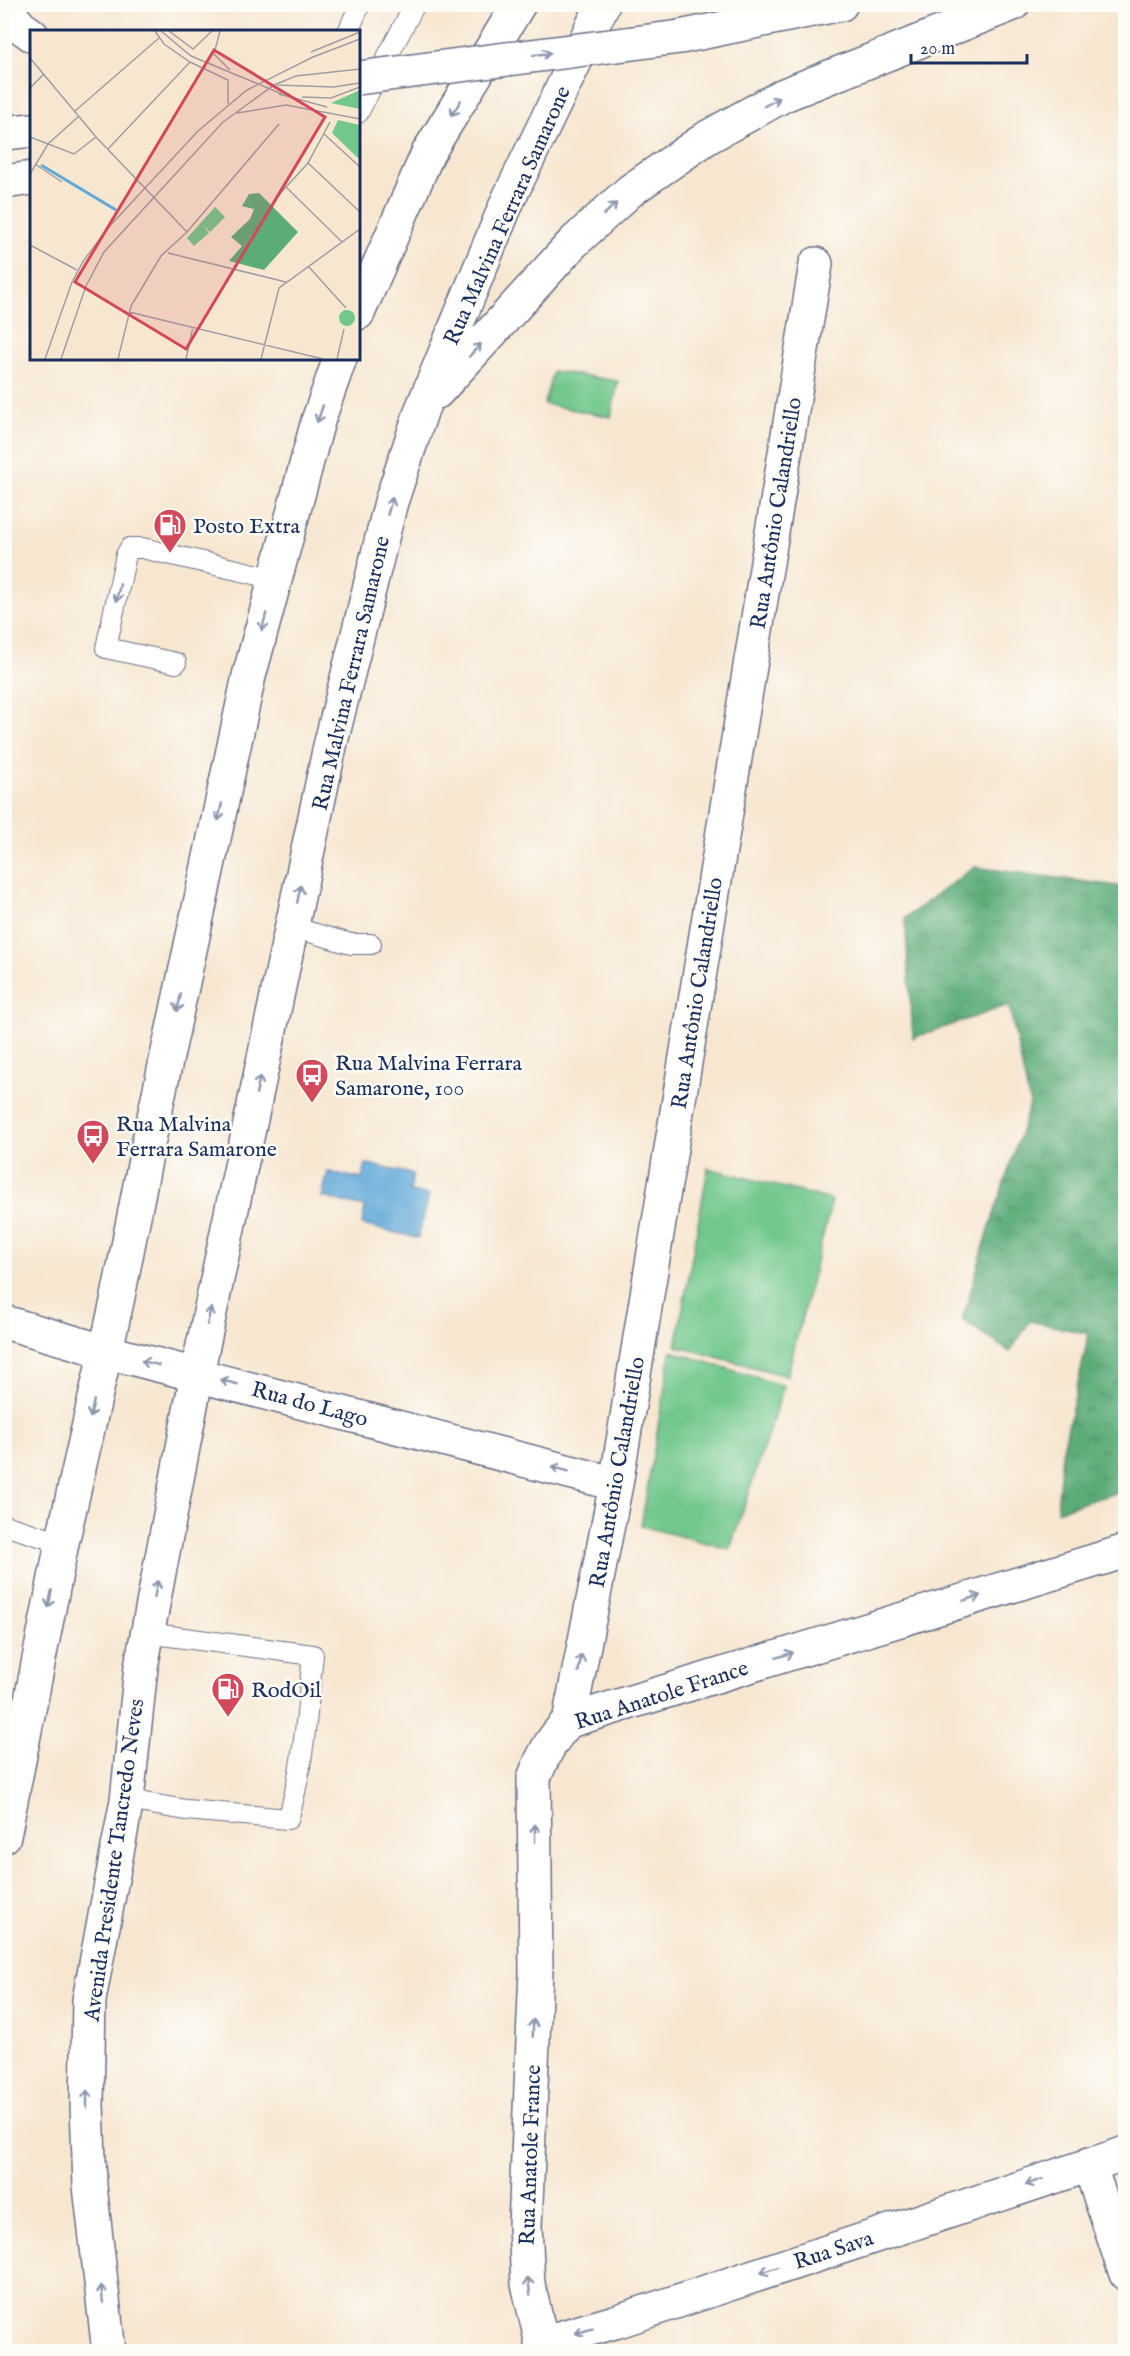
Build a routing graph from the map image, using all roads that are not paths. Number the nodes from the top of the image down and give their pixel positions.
1 (360, 4) edge
2 (416, 4) edge
3 (519, 4) edge
4 (603, 4) edge
5 (762, 4) edge
6 (841, 4) edge
7 (1013, 4) edge
8 (4, 8) edge
9 (349, 30) edge
10 (30, 34) edge
11 (680, 37) junction
12 (360, 78) edge
13 (360, 109) edge
14 (30, 130) edge
15 (4, 133) edge
16 (30, 178) edge
17 (4, 182) edge
18 (816, 264) dead end
19 (360, 308) edge
20 (339, 360) edge
21 (422, 409) junction
22 (276, 579) junction
23 (176, 663) dead end
24 (292, 927) junction
25 (371, 944) dead end
26 (4, 1322) edge
27 (104, 1351) junction
28 (197, 1374) junction
29 (616, 1484) junction
30 (4, 1525) edge
31 (62, 1543) junction
32 (1125, 1551) edge
33 (147, 1633) junction
34 (569, 1721) junction
35 (127, 1800) junction
36 (4, 1836) edge
37 (1125, 2153) edge
38 (1089, 2164) junction
39 (1125, 2274) edge
40 (542, 2347) edge
41 (109, 2352) edge

1 - 9 lane
2 - 13 lane
3 -> 19 main road
4 - 21 main road, Rua Malvina Ferrara Samarone
5 - 11 main road
6 - 11 main road
21 -> 7 main road
8 - 10 main road
12 -> 11 main road, bridge
14 - 15 main road
16 - 17 main road
18 - 29 main road, Rua Antônio Calandriello
20 -> 22 main road
24 -> 21 main road, Rua Malvina Ferrara Samarone
22 -> 23 lane
22 -> 27 main road
24 - 25 lane
28 -> 24 main road, Rua Malvina Ferrara Samarone
26 - 27 main road, Rua do Lago
28 -> 27 main road, Rua do Lago
27 -> 31 main road
29 -> 28 main road, Rua do Lago
33 -> 28 main road, Avenida Presidente Tancredo Neves
34 -> 29 main road, Rua Antônio Calandriello
30 - 31 lane
31 -> 36 main road
34 -> 32 main road, Rua Anatole France
33 - 35 main road, Avenida Presidente Tancredo Neves
33 - 35 lane
40 -> 34 main road, Rua Anatole France
41 -> 35 main road, Avenida Presidente Tancredo Neves
37 - 38 main road, Rua Sava
38 - 39 main road
38 -> 40 main road, Rua Sava

